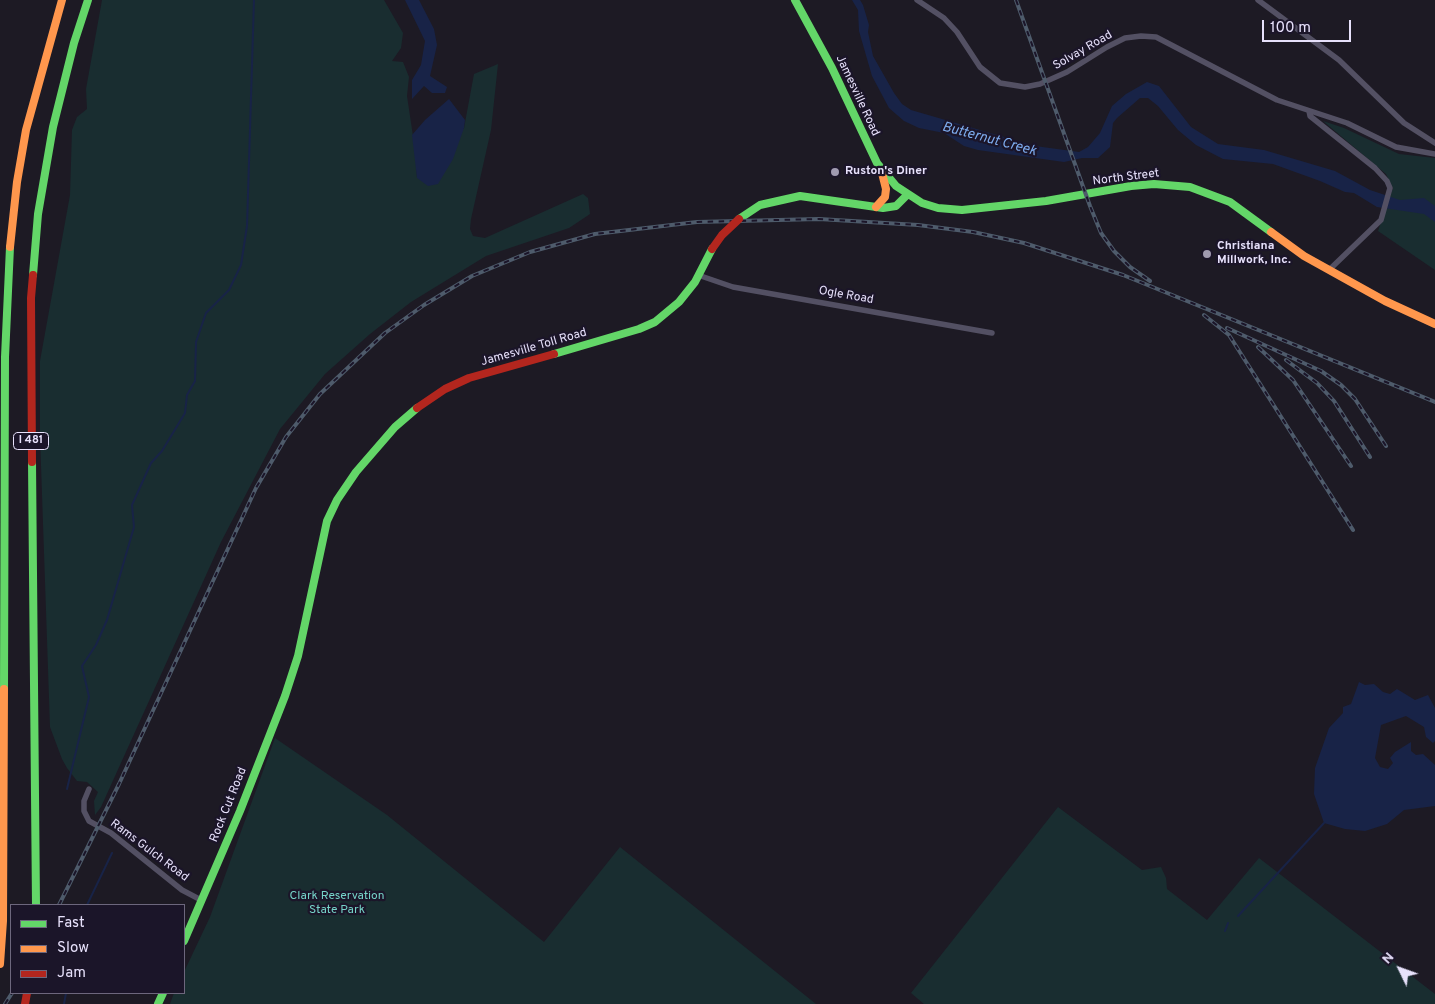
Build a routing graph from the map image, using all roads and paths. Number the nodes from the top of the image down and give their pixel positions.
1 (62, 0) edge
2 (88, 0) edge
3 (795, 0) edge
4 (917, 0) edge
5 (1258, 0) edge
6 (1309, 111) junction
7 (1435, 143) edge
8 (1435, 154) edge
9 (877, 163) junction
10 (907, 194) junction
11 (876, 207) junction
12 (1329, 270) junction
13 (698, 275) junction
14 (1435, 324) edge
15 (992, 333) dead end
16 (291, 677) joint
17 (89, 789) dead end
18 (202, 900) junction
19 (36, 904) edge
20 (185, 939) edge
21 (0, 964) edge

1 - 21 main road, I 481
2 - 19 main road, I 481
3 - 9 main road, Jamesville Road
4 - 6 street, Solvay Road
5 - 7 street
6 - 8 street, Solvay Road
6 - 12 street, Solvay Road
9 - 10 main road, Jamesville Road
9 - 11 main road
10 - 11 main road, Jamesville Toll Road
10 - 12 main road, North Street
11 - 13 main road, Jamesville Toll Road, bridge
12 - 14 main road, North Street
13 - 15 street, Ogle Road
13 - 16 main road, Jamesville Toll Road
16 - 18 main road, Rock Cut Road
17 - 18 street, Rams Gulch Road
18 - 20 main road, Rock Cut Road

